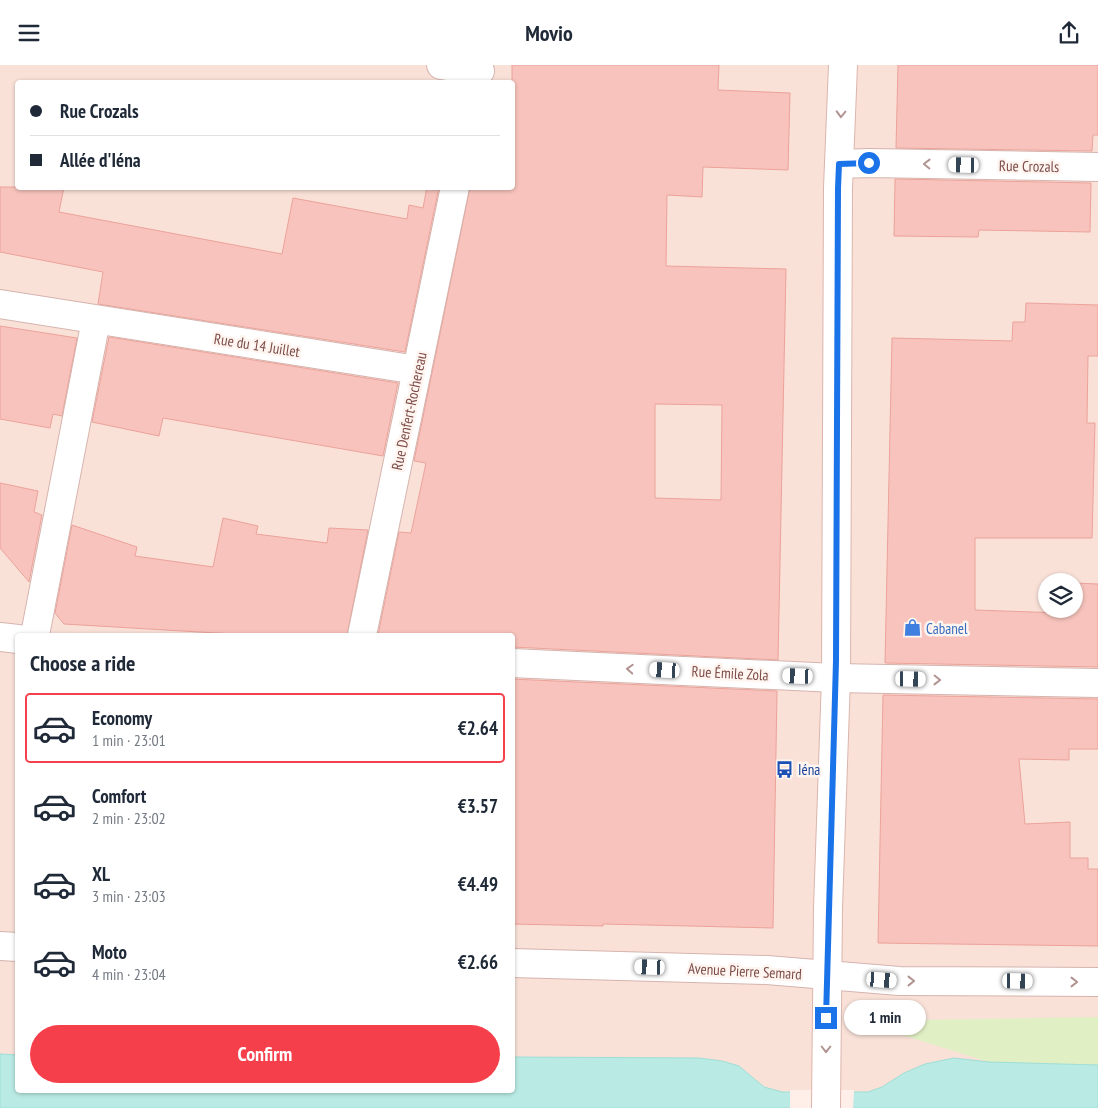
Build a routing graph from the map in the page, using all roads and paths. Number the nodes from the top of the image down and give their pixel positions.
1 (441, 65) edge
2 (843, 65) edge
3 (479, 73) edge
4 (839, 164) junction
5 (1098, 167) edge
6 (454, 190) edge
7 (0, 304) edge
8 (96, 320) junction
9 (417, 370) junction
10 (34, 633) edge
11 (362, 633) edge
12 (0, 637) edge
13 (15, 639) edge
14 (515, 663) edge
15 (836, 678) junction
16 (1098, 683) edge
17 (0, 947) edge
18 (15, 947) edge
19 (515, 963) edge
20 (1098, 982) edge
21 (827, 988) junction
22 (826, 1108) edge

1 - 3 street
2 -> 4 street
5 -> 4 street, Rue Crozals
4 - 15 street
6 - 9 street, Rue Denfert-Rochereau
7 - 8 street, Rue du 14 Juillet
8 - 9 street, Rue du 14 Juillet
8 - 10 street
9 - 11 street, Rue Denfert-Rochereau
12 - 13 street
15 -> 14 street, Rue Émile Zola
15 -> 16 street, Rue Émile Zola
15 - 21 street
17 - 18 street
19 - 21 street, Avenue Pierre Semard
21 -> 20 street, Avenue Pierre Semard
21 -> 22 street

